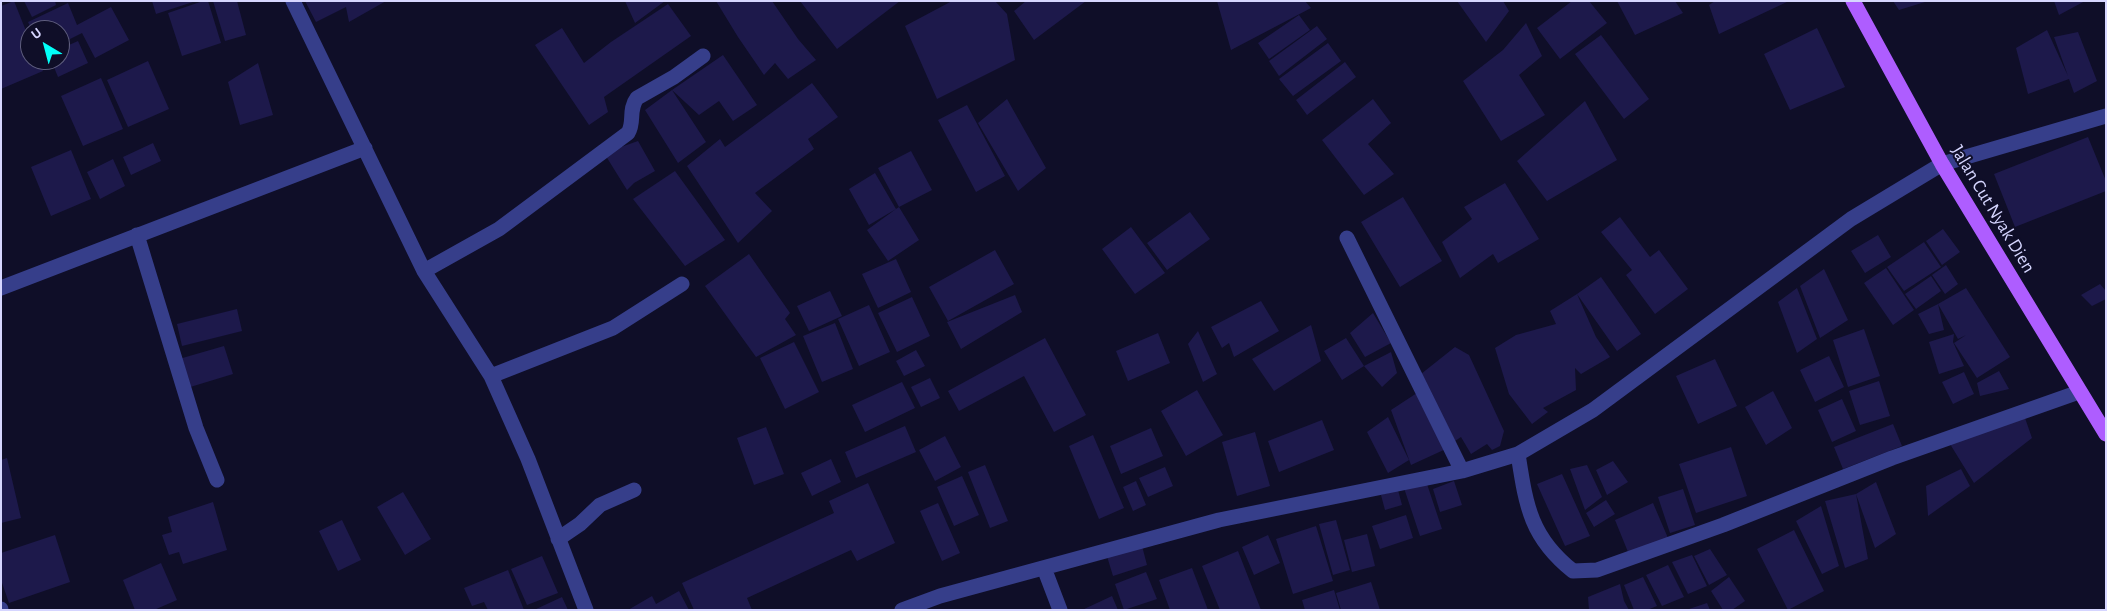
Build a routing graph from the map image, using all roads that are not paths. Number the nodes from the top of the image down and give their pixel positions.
1 (293, 1) edge
2 (1853, 1) edge
3 (703, 56) dead end
4 (2106, 116) edge
5 (366, 148) junction
6 (1942, 164) junction
7 (137, 235) junction
8 (1347, 238) dead end
9 (424, 271) junction
10 (682, 284) dead end
11 (1, 288) edge
12 (491, 376) junction
13 (2079, 392) junction
14 (2106, 434) edge
15 (1518, 454) junction
16 (1462, 471) junction
17 (218, 480) dead end
18 (634, 490) dead end
19 (558, 539) junction
20 (1044, 568) junction
21 (586, 610) edge
22 (902, 610) edge
23 (1060, 610) edge

1 - 5 street
2 - 6 main road, Jalan Cut Nyak Dien
3 - 9 street
4 - 6 street
5 - 7 street
5 - 9 street
6 - 13 main road, Jalan Cut Nyak Dien
6 - 15 street
7 - 11 street
7 - 17 street
8 - 16 street
9 - 12 street
10 - 12 street
12 - 19 street
13 - 14 main road, Jalan Cut Nyak Dien
13 - 15 street
15 - 16 street
16 - 20 street
18 - 19 street
19 - 21 street
20 - 22 street
20 - 23 street

